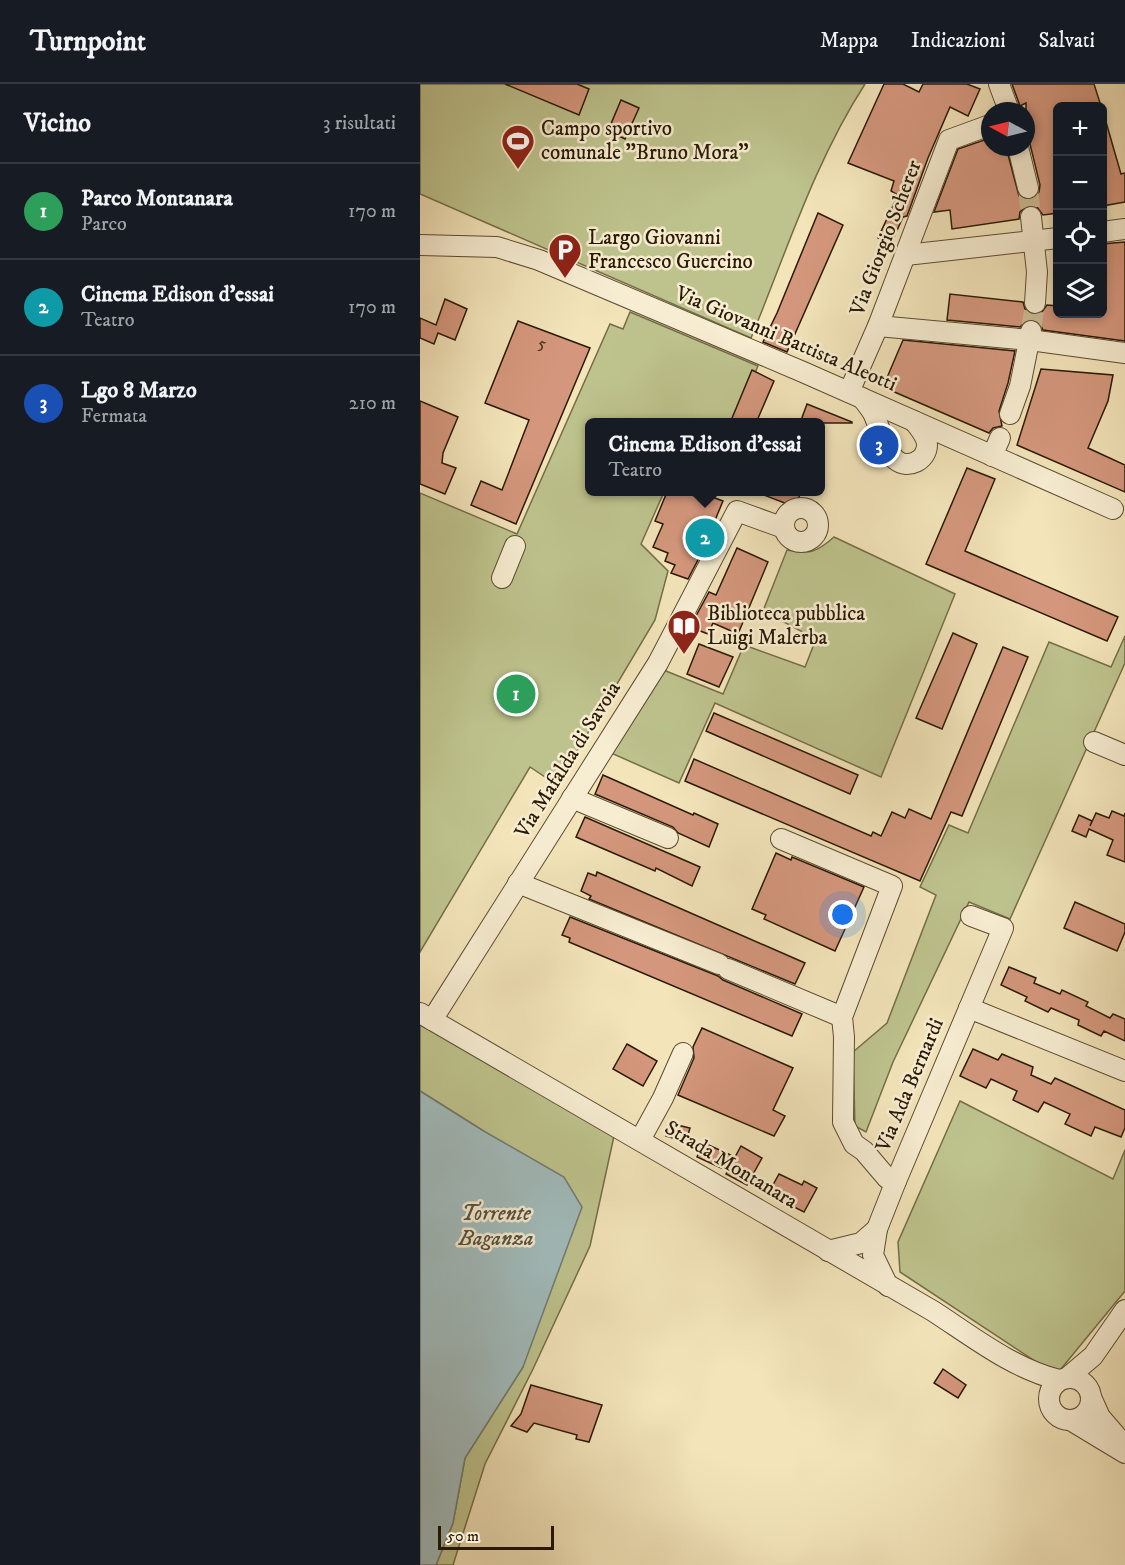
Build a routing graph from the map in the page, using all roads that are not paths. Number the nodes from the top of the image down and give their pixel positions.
1 (999, 84) edge
2 (1006, 102) edge
3 (981, 128) edge
4 (1020, 156) edge
5 (1028, 188) tunnel mouth
6 (1031, 217) tunnel mouth
7 (1125, 229) edge
8 (1107, 231) edge
9 (1053, 239) edge
10 (1034, 241) junction
11 (420, 246) edge
12 (906, 255) junction
13 (1035, 303) tunnel mouth
14 (878, 326) junction
15 (1031, 335) junction
16 (1125, 353) edge
17 (856, 395) junction
18 (1010, 414) dead end
19 (914, 421) junction
20 (1000, 438) dead end
21 (992, 456) junction
22 (1113, 509) dead end
23 (784, 528) dead end
24 (515, 546) dead end
25 (502, 578) dead end
26 (1094, 742) dead end
27 (1125, 755) edge
28 (572, 798) junction
29 (668, 838) dead end
30 (781, 839) dead end
31 (518, 883) junction
32 (971, 916) dead end
33 (969, 1008) junction
34 (426, 1017) edge
35 (842, 1017) junction
36 (683, 1053) dead end
37 (1125, 1071) edge
38 (640, 1140) junction
39 (896, 1181) junction
40 (862, 1258) junction
41 (1122, 1319) edge
42 (1093, 1356) junction
43 (1014, 1364) junction
44 (1063, 1379) junction
45 (1090, 1393) junction
46 (1048, 1398) junction
47 (1072, 1421) junction
48 (1125, 1446) edge
49 (1125, 1453) edge

1 - 2 street
3 - 12 street, Via Giorgio Scherer
4 - 5 street
6 - 10 street
7 - 8 street
9 - 10 street
10 - 12 street
10 - 13 street
11 - 17 street, Via Giovanni Battista Aleotti
12 - 14 street, Via Giorgio Scherer
14 - 15 street
14 - 17 street, Via Giorgio Scherer
15 - 16 street
15 - 18 street
17 - 19 street, Via Giovanni Battista Aleotti
17 - 19 street
19 - 21 street, Via Giovanni Battista Aleotti
20 - 21 street
21 - 22 street, Via Giovanni Battista Aleotti
23 - 28 street, Via Mafalda di Savoia
24 - 25 street
26 - 27 street
28 - 29 street
28 - 31 street, Via Mafalda di Savoia
30 - 35 street
31 - 34 street, Via Mafalda di Savoia
31 - 35 street
32 - 33 street, Via Ada Bernardi
33 - 37 street, Via Ada Bernardi
33 - 39 street, Via Ada Bernardi
34 - 38 street, Strada Montanara
35 - 39 street
36 - 38 street
38 - 40 street, Strada Montanara
39 - 40 street, Via Ada Bernardi
40 - 43 street
41 - 42 street
42 - 44 street
42 - 45 street
43 - 44 street
43 - 46 street
44 - 45 street
44 - 46 street
45 - 47 street
45 - 48 street
46 - 47 street
47 - 49 street

